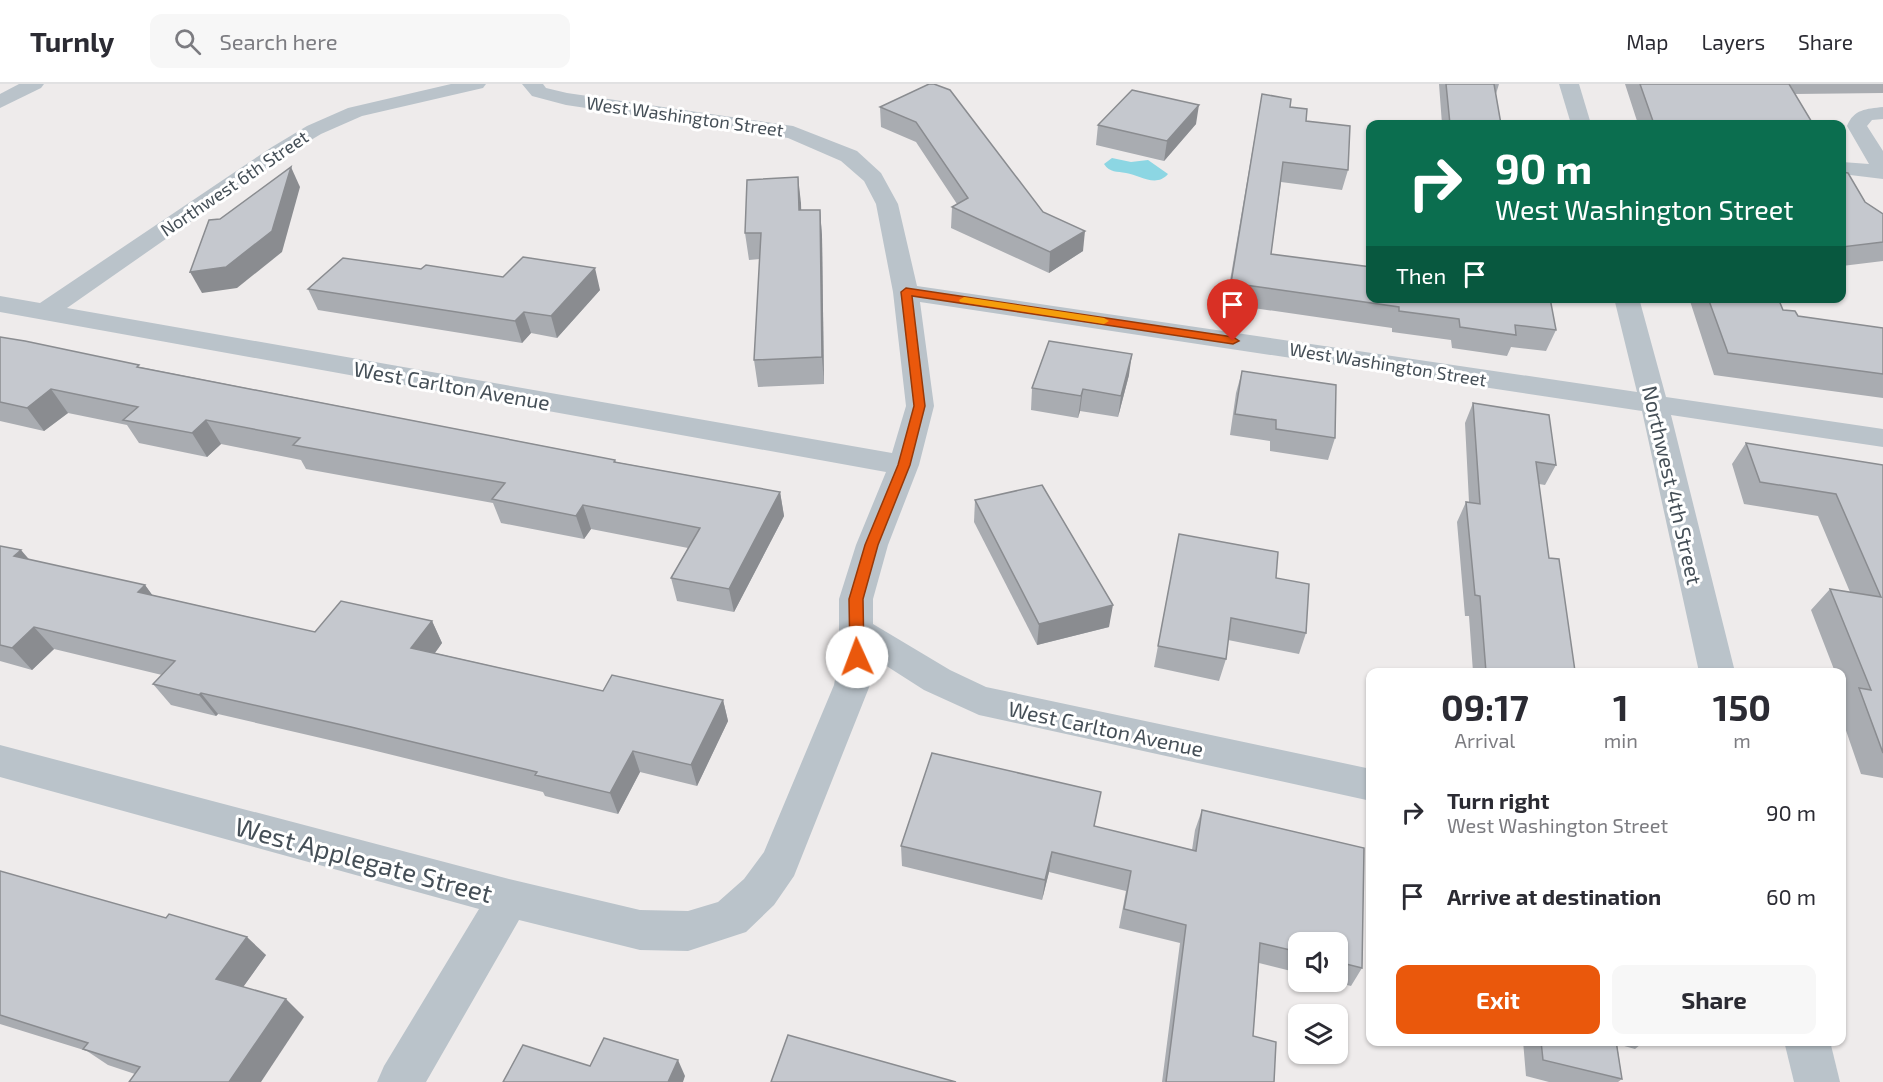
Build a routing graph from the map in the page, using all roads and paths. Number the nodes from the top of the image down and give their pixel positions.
1 (34, 84) edge
2 (476, 84) edge
3 (532, 84) edge
4 (1569, 84) edge
5 (0, 102) edge
6 (1883, 113) edge
7 (1580, 120) edge
8 (1846, 168) edge
9 (1883, 170) edge
10 (906, 292) junction
11 (1627, 303) edge
12 (0, 304) edge
13 (44, 312) junction
14 (1654, 404) junction
15 (1883, 438) edge
16 (904, 465) junction
17 (856, 630) junction
18 (1716, 668) edge
19 (0, 761) edge
20 (1366, 784) edge
21 (509, 898) junction
22 (1808, 1046) edge
23 (399, 1082) edge
24 (1817, 1082) edge

1 - 5 street
2 - 13 street, Northwest 6th Street
3 - 10 street, West Washington Street
4 - 7 street
6 - 9 street
8 - 9 street
10 - 14 street, West Washington Street
10 - 16 street
11 - 14 street, Northwest 4th Street
12 - 13 street, West Carlton Avenue
13 - 16 street, West Carlton Avenue
14 - 15 street, West Washington Street
14 - 18 street, Northwest 4th Street
16 - 17 street
17 - 20 street, West Carlton Avenue
17 - 21 street, West Applegate Street
19 - 21 street, West Applegate Street
21 - 23 street
22 - 24 street

